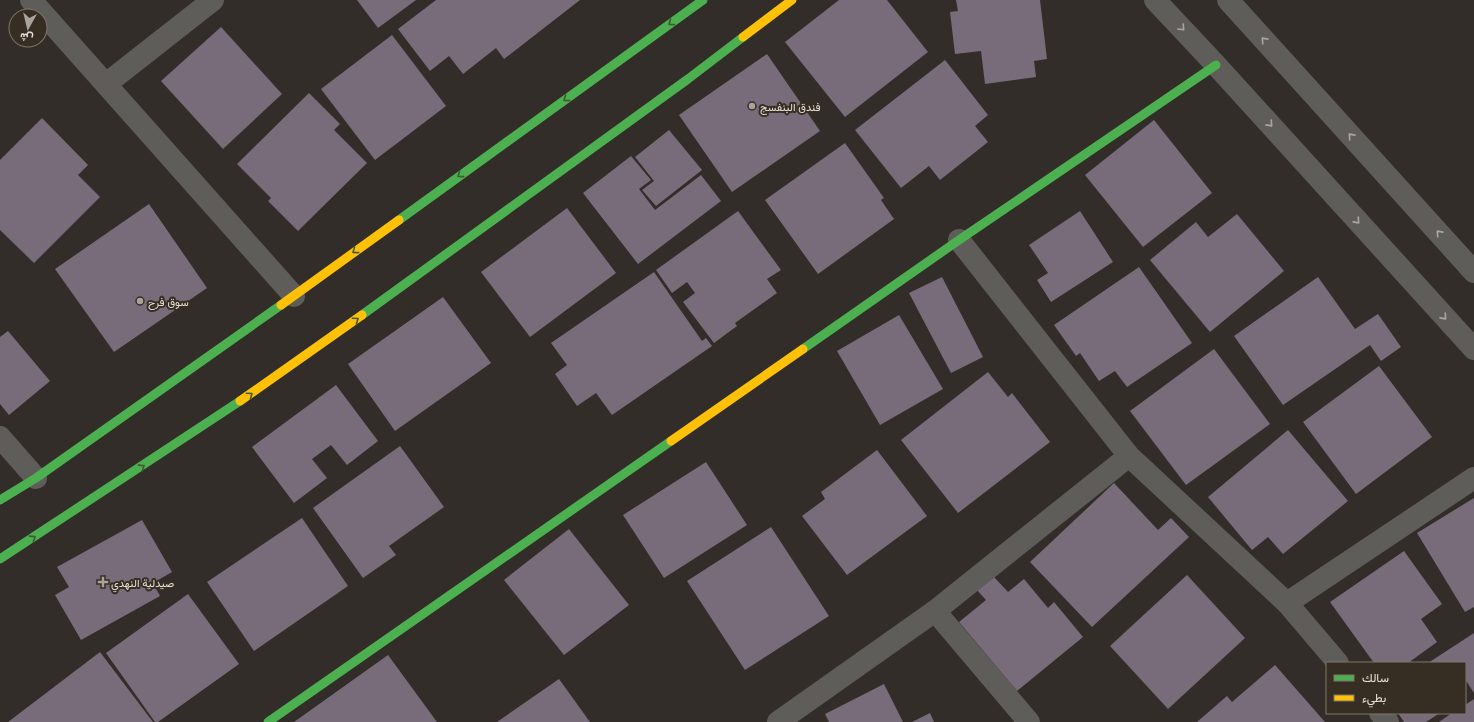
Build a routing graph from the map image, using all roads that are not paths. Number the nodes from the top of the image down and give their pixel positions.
1 (32, 0) edge
2 (213, 0) edge
3 (703, 0) edge
4 (792, 0) edge
5 (1155, 0) edge
6 (1228, 0) edge
7 (1216, 65) junction
8 (106, 84) junction
9 (959, 240) junction
10 (1466, 250) edge
11 (1474, 272) edge
12 (294, 296) junction
13 (1474, 349) edge
14 (0, 437) edge
15 (1129, 456) junction
16 (36, 478) junction
17 (1474, 478) edge
18 (0, 500) edge
19 (0, 559) edge
20 (1287, 602) junction
21 (935, 611) junction
22 (1337, 662) edge
23 (1381, 714) edge
24 (268, 722) edge
25 (778, 722) edge
26 (1029, 722) edge
27 (1388, 722) edge

1 - 8 street
2 - 8 street
3 -> 12 main road
19 -> 4 main road
5 -> 7 street
10 -> 6 street
7 - 9 main road
7 -> 13 street
8 - 12 street
9 - 15 street
9 - 24 main road
10 - 11 street
12 - 16 main road
14 - 16 street
15 - 20 street
15 - 21 street
16 - 18 main road
17 - 20 street
20 - 22 street
21 - 25 street
21 - 26 street
23 - 27 street

